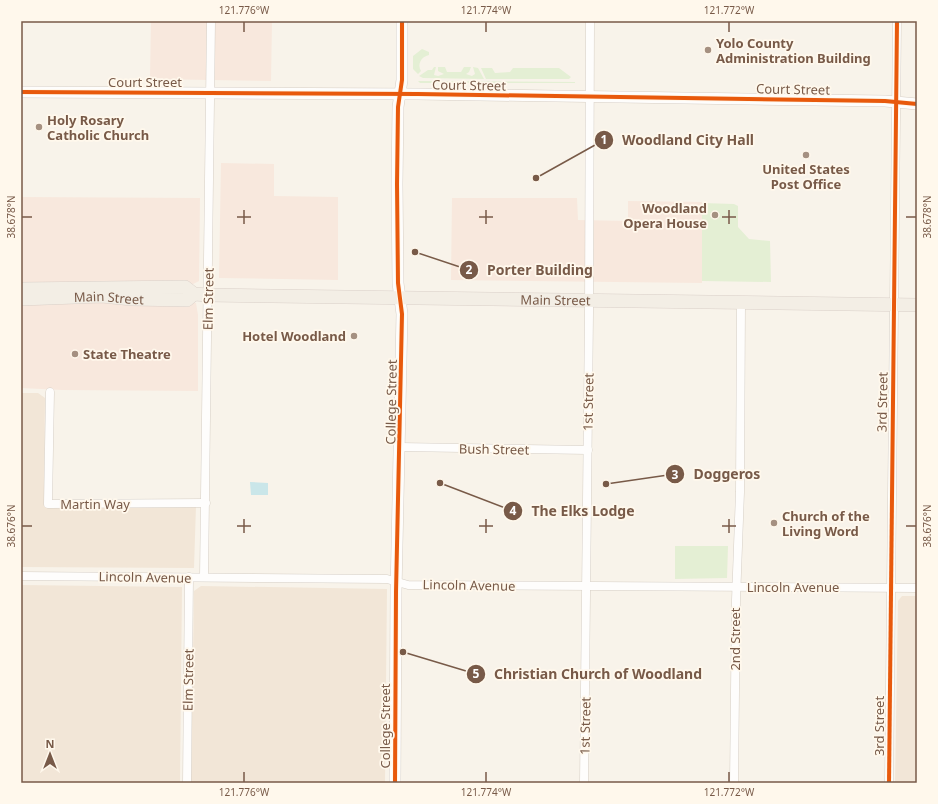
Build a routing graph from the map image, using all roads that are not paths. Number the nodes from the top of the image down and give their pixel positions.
1 (211, 21) edge
2 (402, 21) edge
3 (590, 21) edge
4 (896, 21) edge
5 (21, 92) edge
6 (210, 92) junction
7 (400, 94) junction
8 (590, 96) junction
9 (895, 102) junction
10 (917, 104) edge
11 (21, 289) edge
12 (194, 294) junction
13 (208, 295) junction
14 (400, 296) junction
15 (21, 298) edge
16 (589, 300) junction
17 (741, 302) junction
18 (893, 305) junction
19 (917, 305) edge
20 (50, 392) dead end
21 (400, 448) junction
22 (588, 450) junction
23 (206, 503) junction
24 (21, 576) edge
25 (189, 577) junction
26 (204, 578) junction
27 (397, 582) junction
28 (586, 587) junction
29 (736, 587) junction
30 (890, 588) junction
31 (917, 588) edge
32 (187, 783) edge
33 (395, 783) edge
34 (584, 783) edge
35 (734, 783) edge
36 (889, 783) edge

1 - 6 street, Elm Street
2 - 7 street, College Street
3 - 8 street, 1st Street
4 - 9 street, 3rd Street
5 - 6 street, Court Street
6 - 7 street, Court Street
6 - 13 street, Elm Street
7 - 8 street, Court Street
7 - 14 street, College Street
8 - 9 street, Court Street
8 - 16 street, 1st Street
9 - 10 street, Court Street
9 - 18 street, 3rd Street
11 - 12 main road, Main Street
12 - 13 main road, Main Street
12 - 15 main road, Main Street
13 - 14 main road, Main Street
13 - 23 street, Elm Street
14 - 16 main road, Main Street
14 - 21 street, College Street
16 - 17 main road, Main Street
16 - 22 street, 1st Street
17 - 18 main road, Main Street
17 - 29 street, 2nd Street
18 - 19 main road, Main Street
18 - 30 street, 3rd Street
20 - 23 street, Martin Way
21 - 22 street, Bush Street
21 - 27 street, College Street
22 - 28 street, 1st Street
23 - 26 street, Elm Street
24 - 25 street, Lincoln Avenue
25 - 26 street, Lincoln Avenue
25 - 32 street, Elm Street
26 - 27 street, Lincoln Avenue
27 - 28 street, Lincoln Avenue
27 - 33 street, College Street
28 - 29 street, Lincoln Avenue
28 - 34 street, 1st Street
29 - 30 street, Lincoln Avenue
29 - 35 street, 2nd Street
30 - 31 street, Lincoln Avenue
30 - 36 street, 3rd Street

